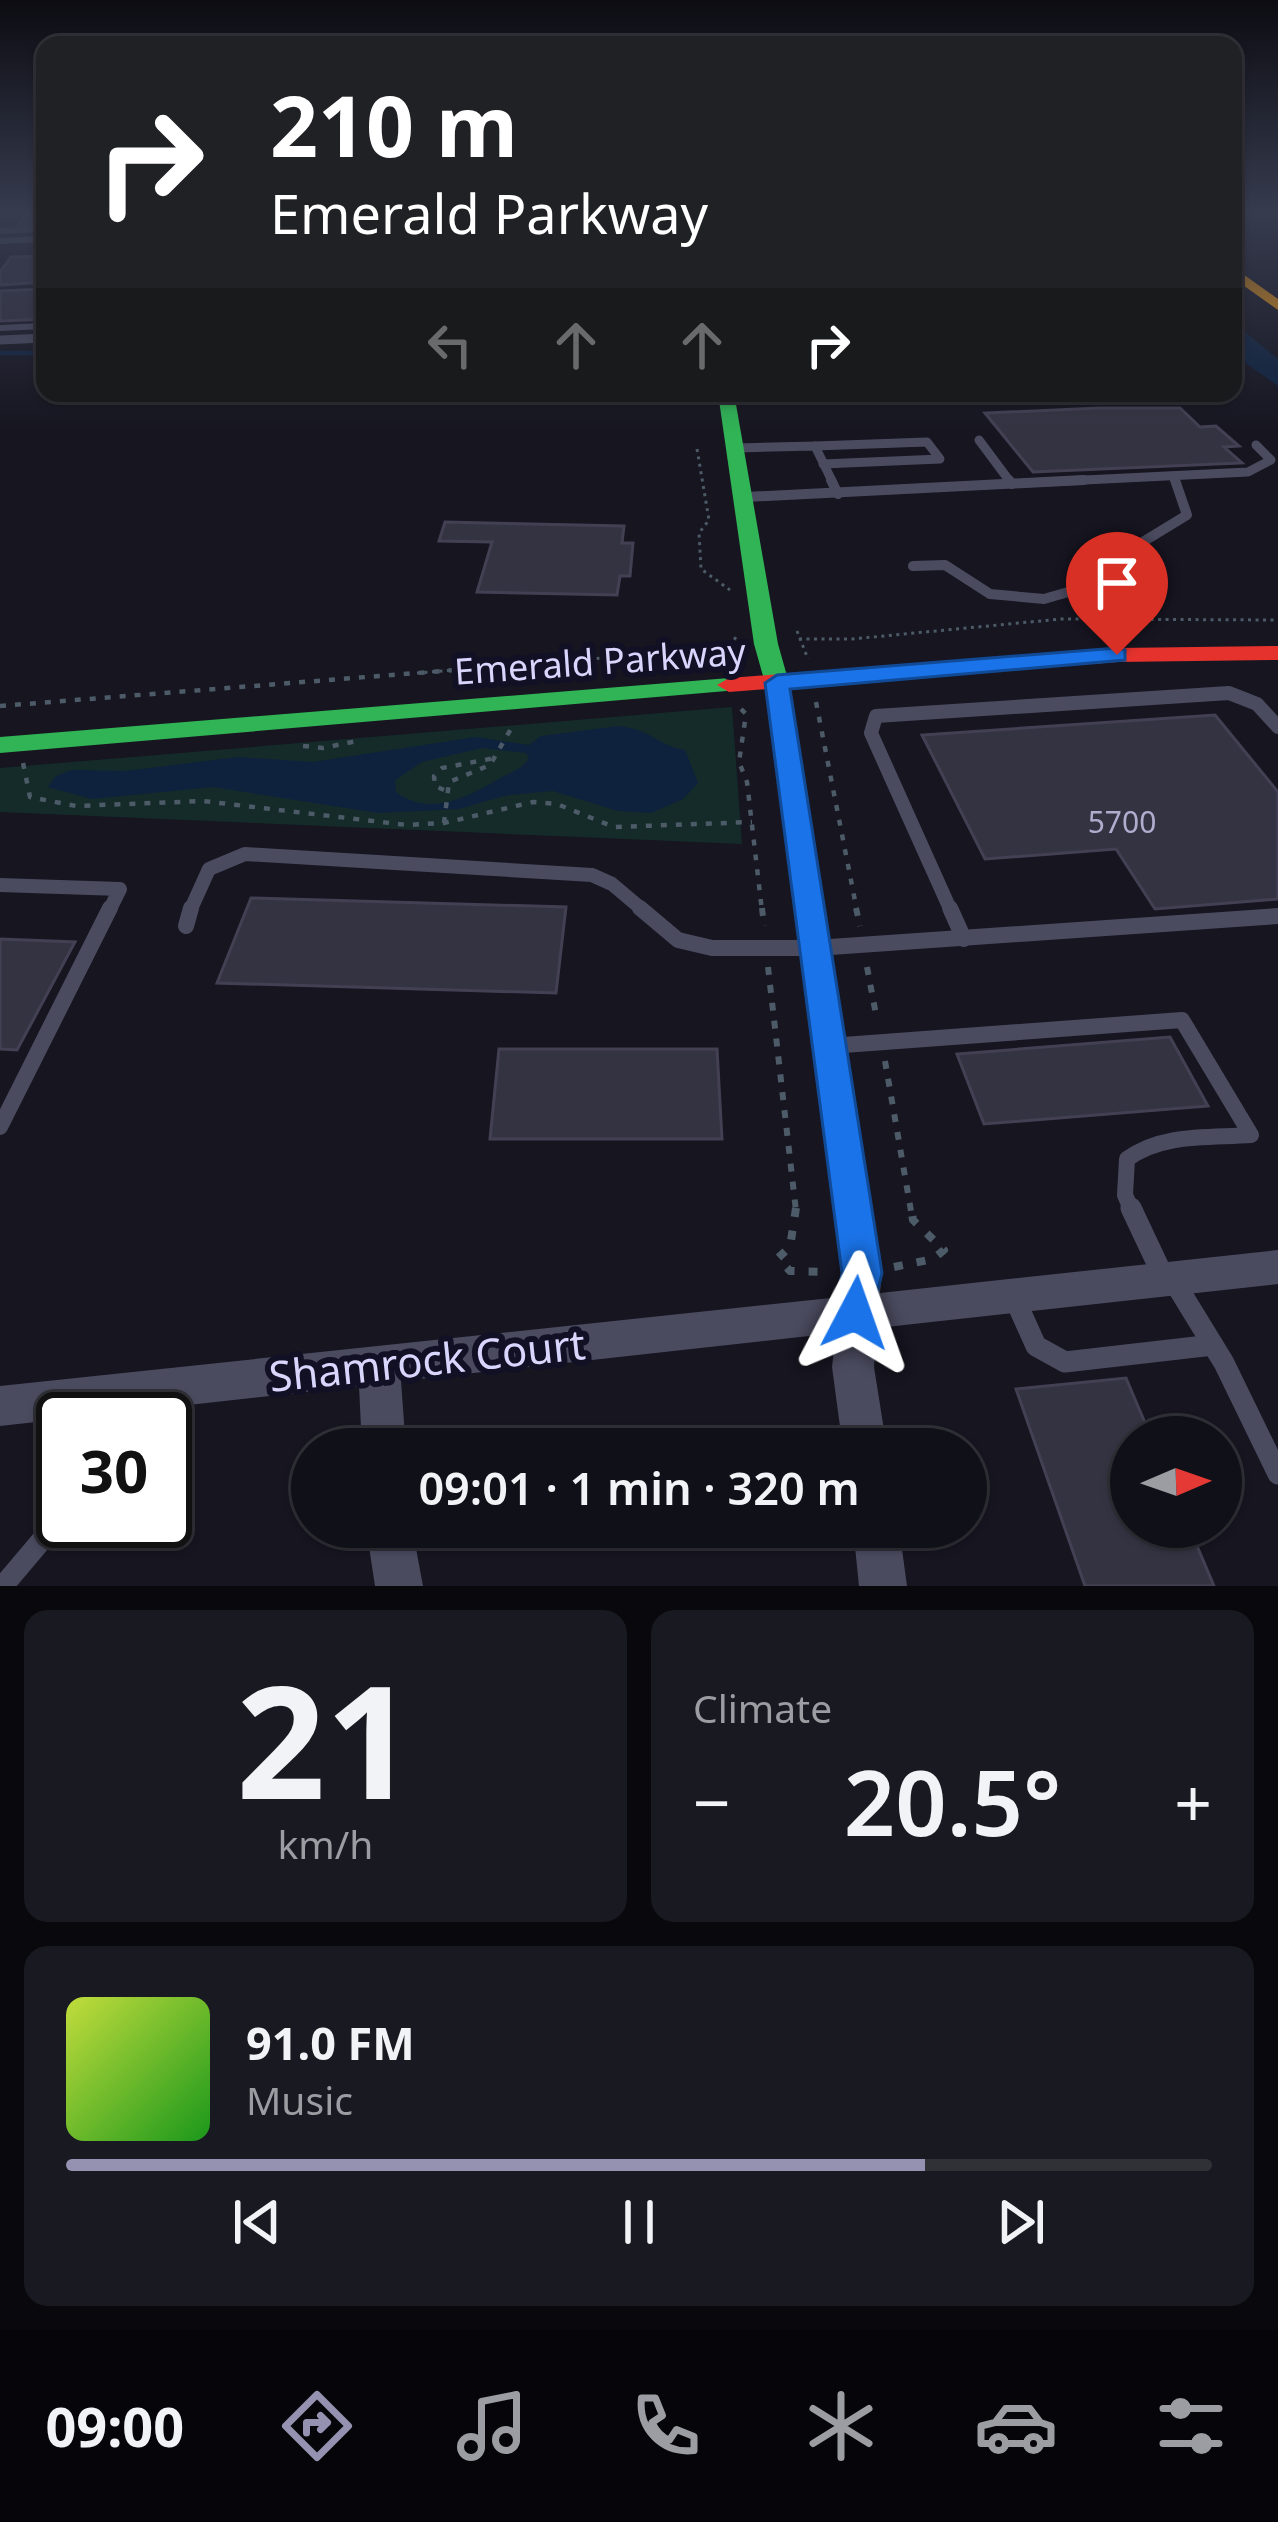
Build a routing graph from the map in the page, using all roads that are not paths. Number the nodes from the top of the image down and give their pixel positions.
1 (36, 326) edge
2 (0, 328) edge
3 (36, 338) edge
4 (0, 340) edge
5 (728, 402) edge
6 (980, 440) dead end
7 (1256, 445) dead end
8 (815, 446) junction
9 (737, 448) junction
10 (824, 464) junction
11 (1174, 477) junction
12 (1012, 484) junction
13 (838, 494) junction
14 (745, 497) junction
15 (914, 566) dead end
16 (1278, 632) edge
17 (1278, 653) edge
18 (774, 672) junction
19 (0, 721) edge
20 (1278, 727) edge
21 (11, 752) edge
22 (0, 885) edge
23 (1278, 916) edge
24 (186, 926) dead end
25 (964, 939) junction
26 (816, 948) junction
27 (830, 1046) junction
28 (0, 1127) edge
29 (1278, 1267) edge
30 (1169, 1279) junction
31 (1014, 1297) junction
32 (855, 1313) junction
33 (1213, 1345) junction
34 (379, 1364) junction
35 (192, 1393) edge
36 (0, 1406) edge
37 (36, 1406) edge
38 (383, 1428) edge
39 (862, 1428) edge
40 (1278, 1474) edge
41 (36, 1547) edge
42 (393, 1548) edge
43 (878, 1548) edge
44 (3, 1586) edge
45 (399, 1586) edge
46 (883, 1586) edge

1 - 2 lane
3 - 4 lane
5 - 9 main road
6 - 12 lane
7 - 11 lane
8 - 9 lane
8 - 10 lane
8 - 10 lane
9 - 14 main road
10 - 13 lane
11 - 12 lane
11 - 15 lane
12 - 13 lane
13 - 14 lane
14 - 18 main road
16 - 18 main road, Emerald Parkway
17 - 18 main road, Emerald Parkway
18 - 19 main road, Emerald Parkway
18 - 21 main road, Emerald Parkway
18 - 26 street
20 - 25 lane
22 - 28 lane
23 - 25 lane
24 - 26 lane
25 - 26 lane
26 - 27 street
27 - 30 lane
27 - 32 street
29 - 30 street, Shamrock Court
30 - 31 street, Shamrock Court
30 - 33 lane
31 - 32 street, Shamrock Court
31 - 33 lane
32 - 34 street, Shamrock Court
32 - 39 street
33 - 40 lane
34 - 35 street, Shamrock Court
34 - 38 street
36 - 37 street, Shamrock Court
41 - 44 lane
42 - 45 street
43 - 46 street

